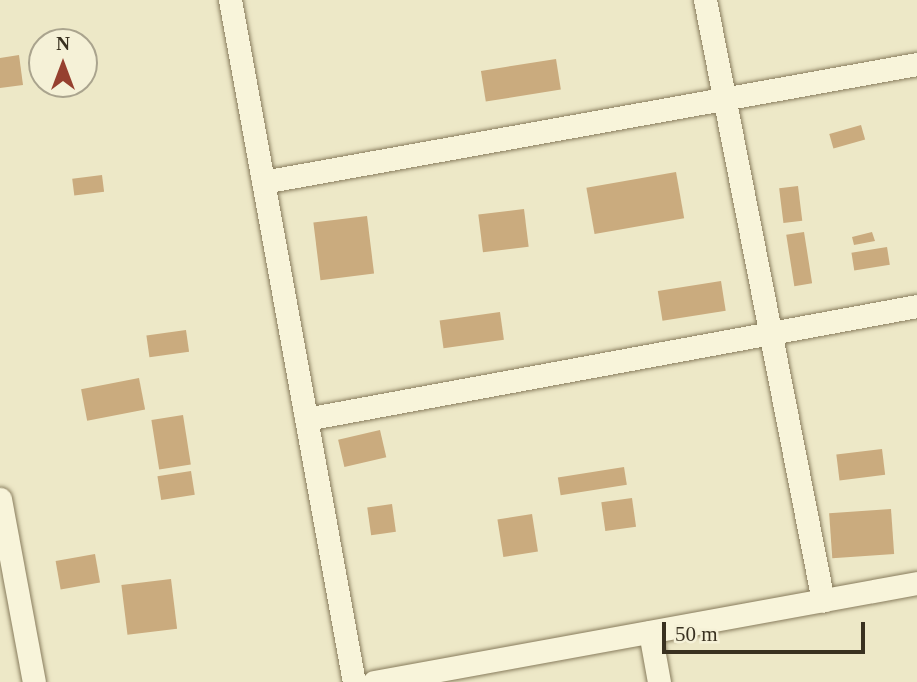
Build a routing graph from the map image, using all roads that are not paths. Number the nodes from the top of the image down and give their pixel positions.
1 (230, 0) edge
2 (705, 0) edge
3 (917, 64) edge
4 (724, 99) junction
5 (263, 182) junction
6 (917, 306) edge
7 (770, 333) junction
8 (306, 419) junction
9 (0, 499) edge
10 (917, 583) edge
11 (823, 601) junction
12 (650, 632) junction
13 (34, 682) edge
14 (354, 682) edge
15 (374, 682) edge
16 (659, 682) edge

1 - 5 street
2 - 4 street
3 - 4 street
4 - 5 street
4 - 7 street
5 - 8 street
6 - 7 street
7 - 8 street
7 - 11 street
8 - 14 street
9 - 13 street
10 - 11 street
11 - 12 street
12 - 15 street
12 - 16 street

